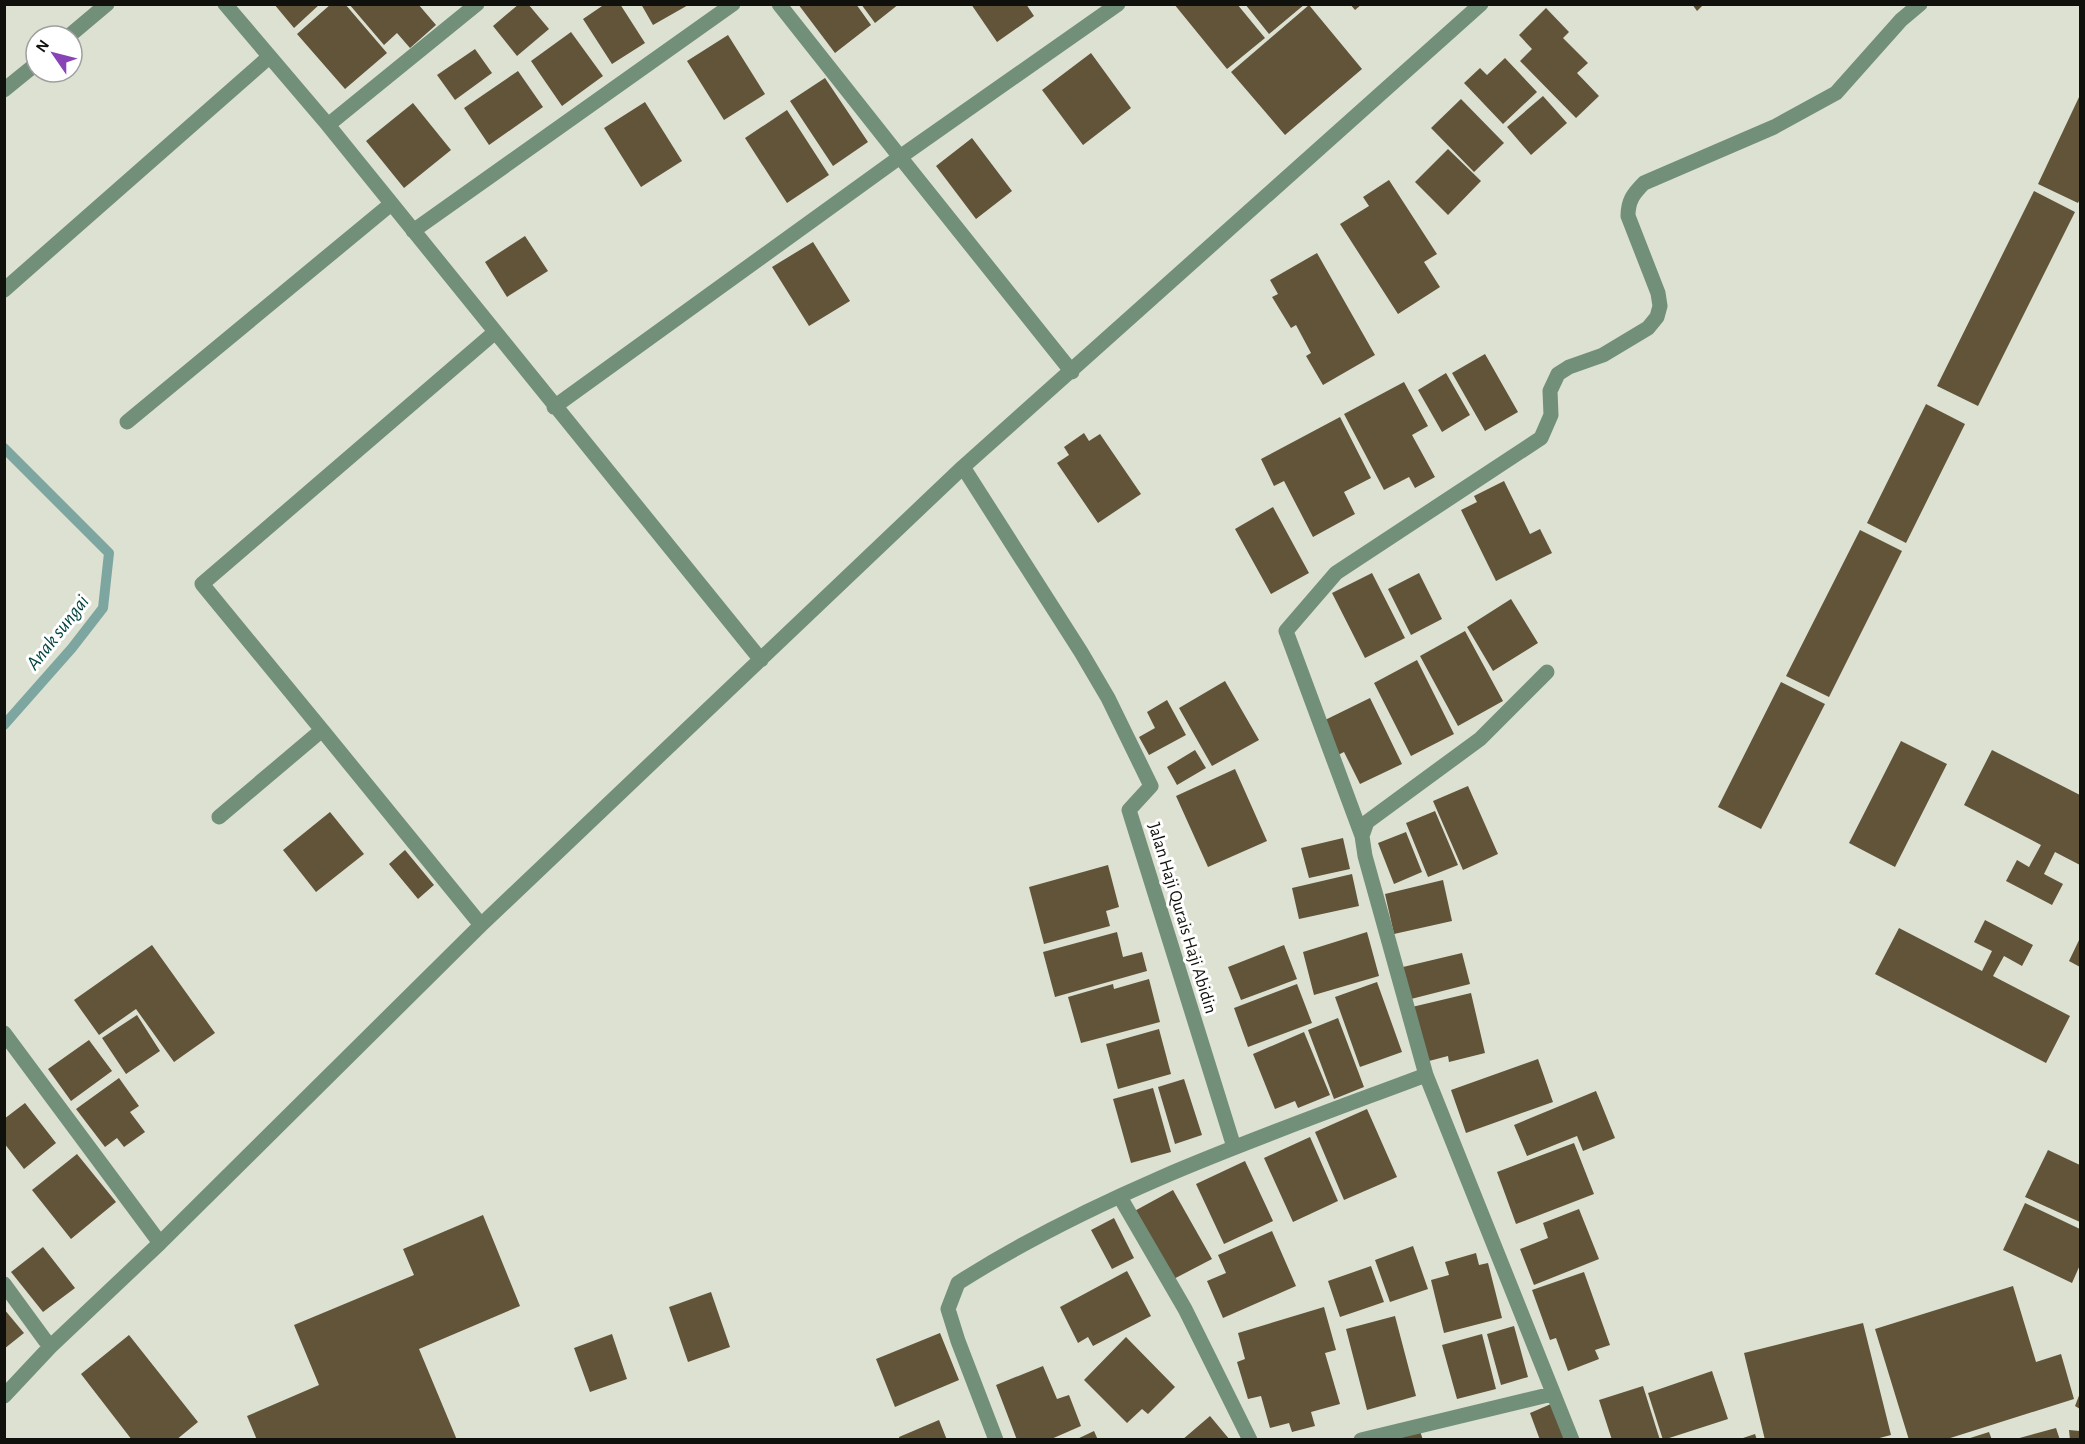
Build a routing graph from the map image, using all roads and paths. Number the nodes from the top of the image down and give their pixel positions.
1 (107, 4) edge
2 (225, 4) edge
3 (477, 4) edge
4 (734, 4) edge
5 (778, 4) edge
6 (1118, 4) edge
7 (1481, 4) edge
8 (1920, 4) edge
9 (83, 24) edge
10 (270, 57) junction
11 (24, 74) edge
12 (4, 90) edge
13 (328, 125) junction
14 (900, 157) junction
15 (391, 204) junction
16 (413, 231) junction
17 (4, 290) edge
18 (494, 333) junction
19 (1072, 372) junction
20 (554, 406) junction
21 (127, 422) dead end
22 (963, 467) junction
23 (761, 660) junction
24 (1547, 672) dead end
25 (322, 730) junction
26 (219, 817) dead end
27 (1362, 836) junction
28 (481, 924) junction
29 (4, 1033) edge
30 (1426, 1075) junction
31 (1234, 1147) junction
32 (1120, 1197) junction
33 (160, 1243) junction
34 (4, 1284) edge
35 (50, 1347) junction
36 (1552, 1394) junction
37 (4, 1396) edge
38 (996, 1440) edge
39 (1250, 1440) edge
40 (1361, 1440) edge
41 (1572, 1440) edge

1 - 9 street
2 - 10 street
3 - 13 street
4 - 16 street
5 - 14 street
6 - 14 street
7 - 19 street
8 - 27 street
10 - 13 street
10 - 17 street
11 - 12 street
13 - 15 street
14 - 19 street
14 - 20 street
15 - 16 street
15 - 21 street
16 - 18 street
18 - 20 street
18 - 25 street
19 - 22 street
20 - 23 street
22 - 23 street
22 - 31 street, Jalan Haji Qurais Haji Abidin
23 - 28 street
24 - 27 street
25 - 26 street
25 - 28 street
27 - 30 street
28 - 33 street
29 - 33 street
30 - 31 street
30 - 36 street
31 - 32 street
32 - 38 street
32 - 39 street
33 - 35 street
34 - 35 street
35 - 37 street
36 - 40 street
36 - 41 street

